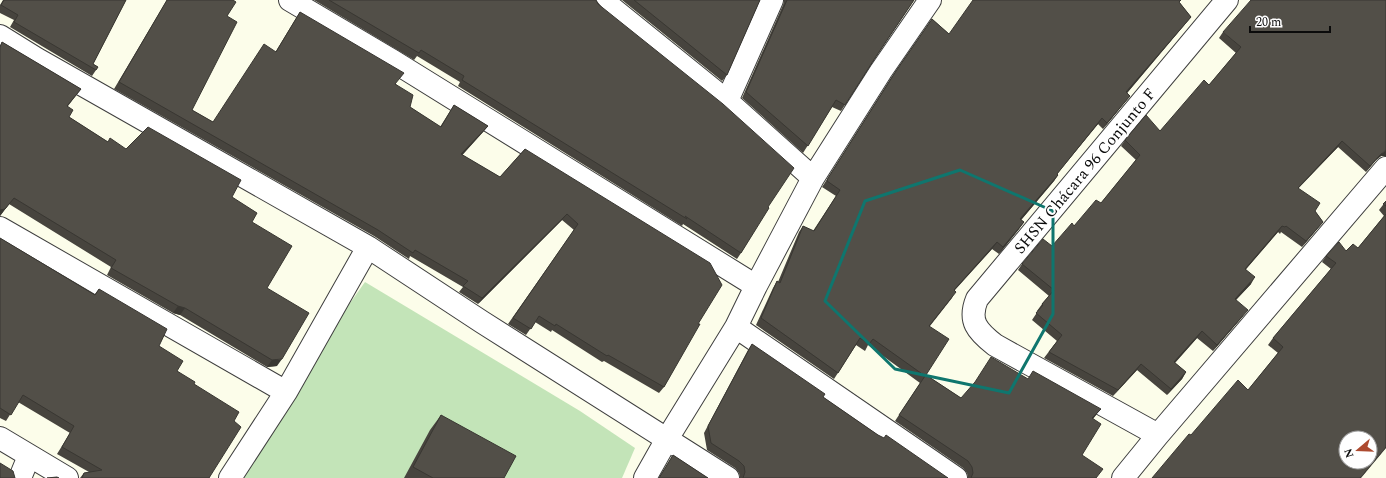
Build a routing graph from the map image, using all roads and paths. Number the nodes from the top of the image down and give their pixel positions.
1 (290, 0) edge
2 (602, 0) edge
3 (772, 0) edge
4 (930, 0) edge
5 (1227, 0) edge
6 (0, 36) edge
7 (727, 101) junction
8 (1386, 168) edge
9 (813, 178) junction
10 (0, 228) edge
11 (368, 247) junction
12 (756, 286) junction
13 (736, 327) junction
14 (286, 392) junction
15 (1158, 435) junction
16 (0, 438) edge
17 (667, 439) junction
18 (29, 456) junction
19 (20, 478) edge
20 (67, 478) edge
21 (230, 478) edge
22 (645, 478) edge
23 (728, 478) edge
24 (956, 478) edge
25 (1123, 478) edge

1 - 12 street
2 - 7 street
3 - 7 street
4 - 9 street
5 - 15 street, SHSN Chácara 96 Conjunto F
6 - 11 street
7 - 9 street
8 - 15 street
9 - 12 street
10 - 14 street
11 - 14 street
11 - 17 street
12 - 13 street
13 - 17 street
13 - 24 street
14 - 21 street
15 - 25 street
16 - 18 street
17 - 22 street
17 - 23 street
18 - 19 street
18 - 20 street

